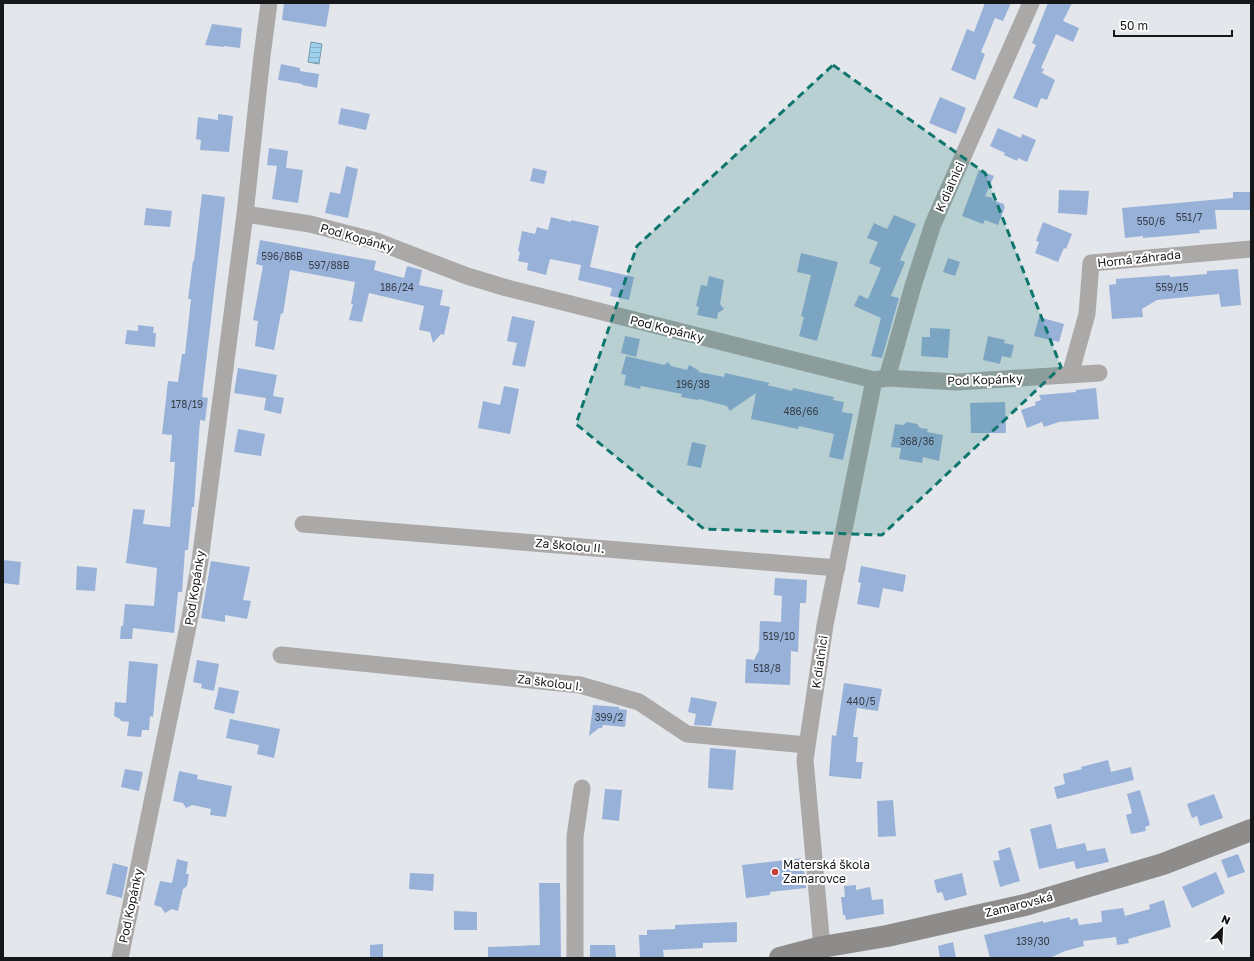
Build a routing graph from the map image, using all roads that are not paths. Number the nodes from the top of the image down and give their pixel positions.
1 (269, 3) edge
2 (1031, 3) edge
3 (245, 214) junction
4 (1251, 249) edge
5 (1099, 373) dead end
6 (1070, 375) junction
7 (880, 379) junction
8 (303, 524) dead end
9 (837, 568) junction
10 (281, 654) dead end
11 (808, 746) junction
12 (582, 788) dead end
13 (1251, 830) edge
14 (822, 947) junction
15 (120, 958) edge
16 (575, 958) edge
17 (780, 958) edge

1 - 3 street, Pod Kopánky
2 - 7 street, K diaľnici
3 - 7 street, Pod Kopánky
3 - 15 street, Pod Kopánky
4 - 6 street, Horná záhrada
5 - 6 street, Pod Kopánky
6 - 7 street, Pod Kopánky
7 - 9 street, K diaľnici
8 - 9 street, Za školou II.
9 - 11 street, K diaľnici
10 - 11 street, Za školou I.
11 - 14 street, K diaľnici
12 - 16 street
13 - 14 main road, Zamarovská
14 - 17 main road, Zamarovská

